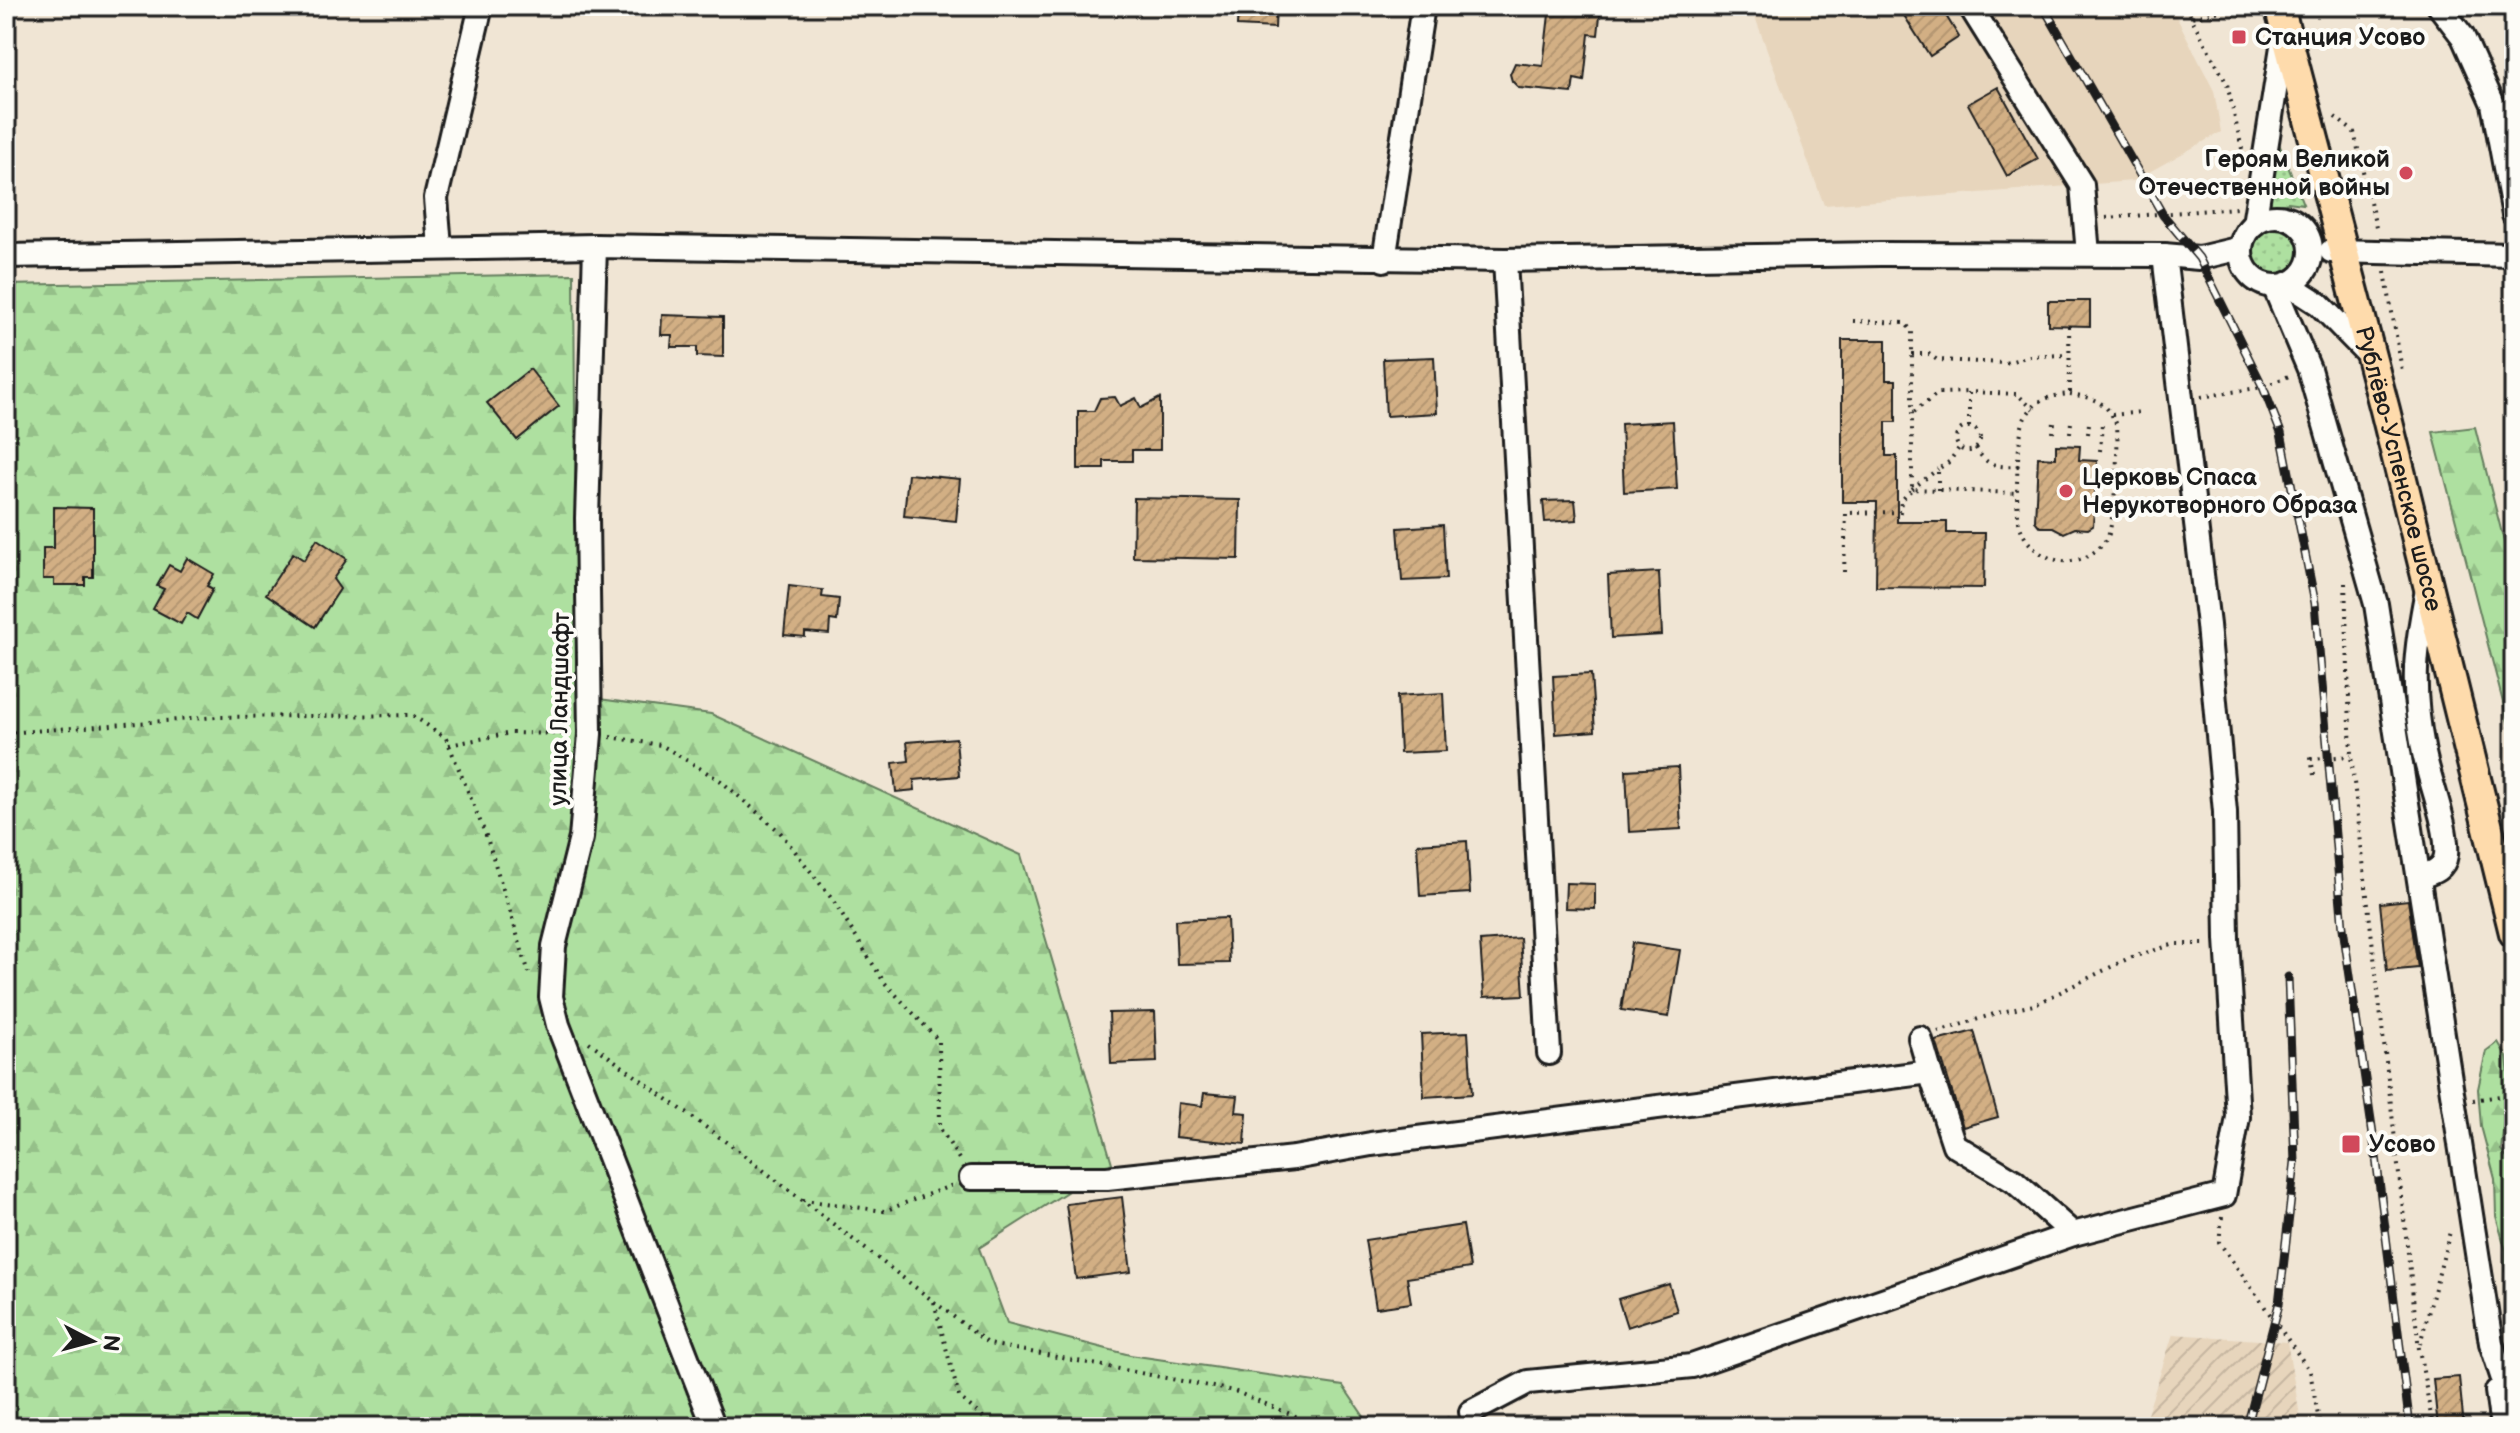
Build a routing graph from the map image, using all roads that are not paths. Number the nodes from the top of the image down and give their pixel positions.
1 (481, 6) edge
2 (1423, 6) edge
3 (1970, 6) edge
4 (2439, 6) edge
5 (2282, 18) edge
6 (2514, 215) edge
7 (2250, 216) junction
8 (595, 246) junction
9 (440, 247) junction
10 (2241, 248) junction
11 (2311, 250) junction
12 (2343, 252) junction
13 (2097, 254) junction
14 (2164, 255) junction
15 (2514, 255) edge
16 (6, 256) edge
17 (1384, 260) junction
18 (1505, 260) junction
19 (2281, 285) junction
20 (2370, 356) junction
21 (2428, 585) junction
22 (2419, 877) junction
23 (2514, 933) edge
24 (1920, 1038) road end
25 (1549, 1053) dead end
26 (1930, 1072) junction
27 (971, 1178) road end
28 (2073, 1234) junction
29 (2491, 1343) junction
30 (1471, 1412) road end
31 (2514, 1412) edge
32 (714, 1427) edge
33 (2502, 1427) edge

1 - 9 street
2 - 17 street
3 - 13 street
4 - 6 street
5 - 7 street
5 - 12 main road, Рублёво-Успенское шоссе
7 - 10 street
7 - 11 street
8 - 9 street
8 - 17 street
8 - 32 street, улица Ландшафт
9 - 16 street
10 - 14 street
10 - 19 street
11 - 12 street
11 - 19 street
12 - 15 street
12 - 20 main road, Рублёво-Успенское шоссе
13 - 14 street
13 - 18 street
14 - 28 street
17 - 18 street
18 - 25 street
19 - 20 street
19 - 22 street
20 - 21 main road, Рублёво-Успенское шоссе
21 - 22 street
21 - 23 main road, Рублёво-Успенское шоссе
22 - 29 street
24 - 26 street
26 - 27 street
26 - 28 street
28 - 30 street
29 - 31 street
29 - 33 street

